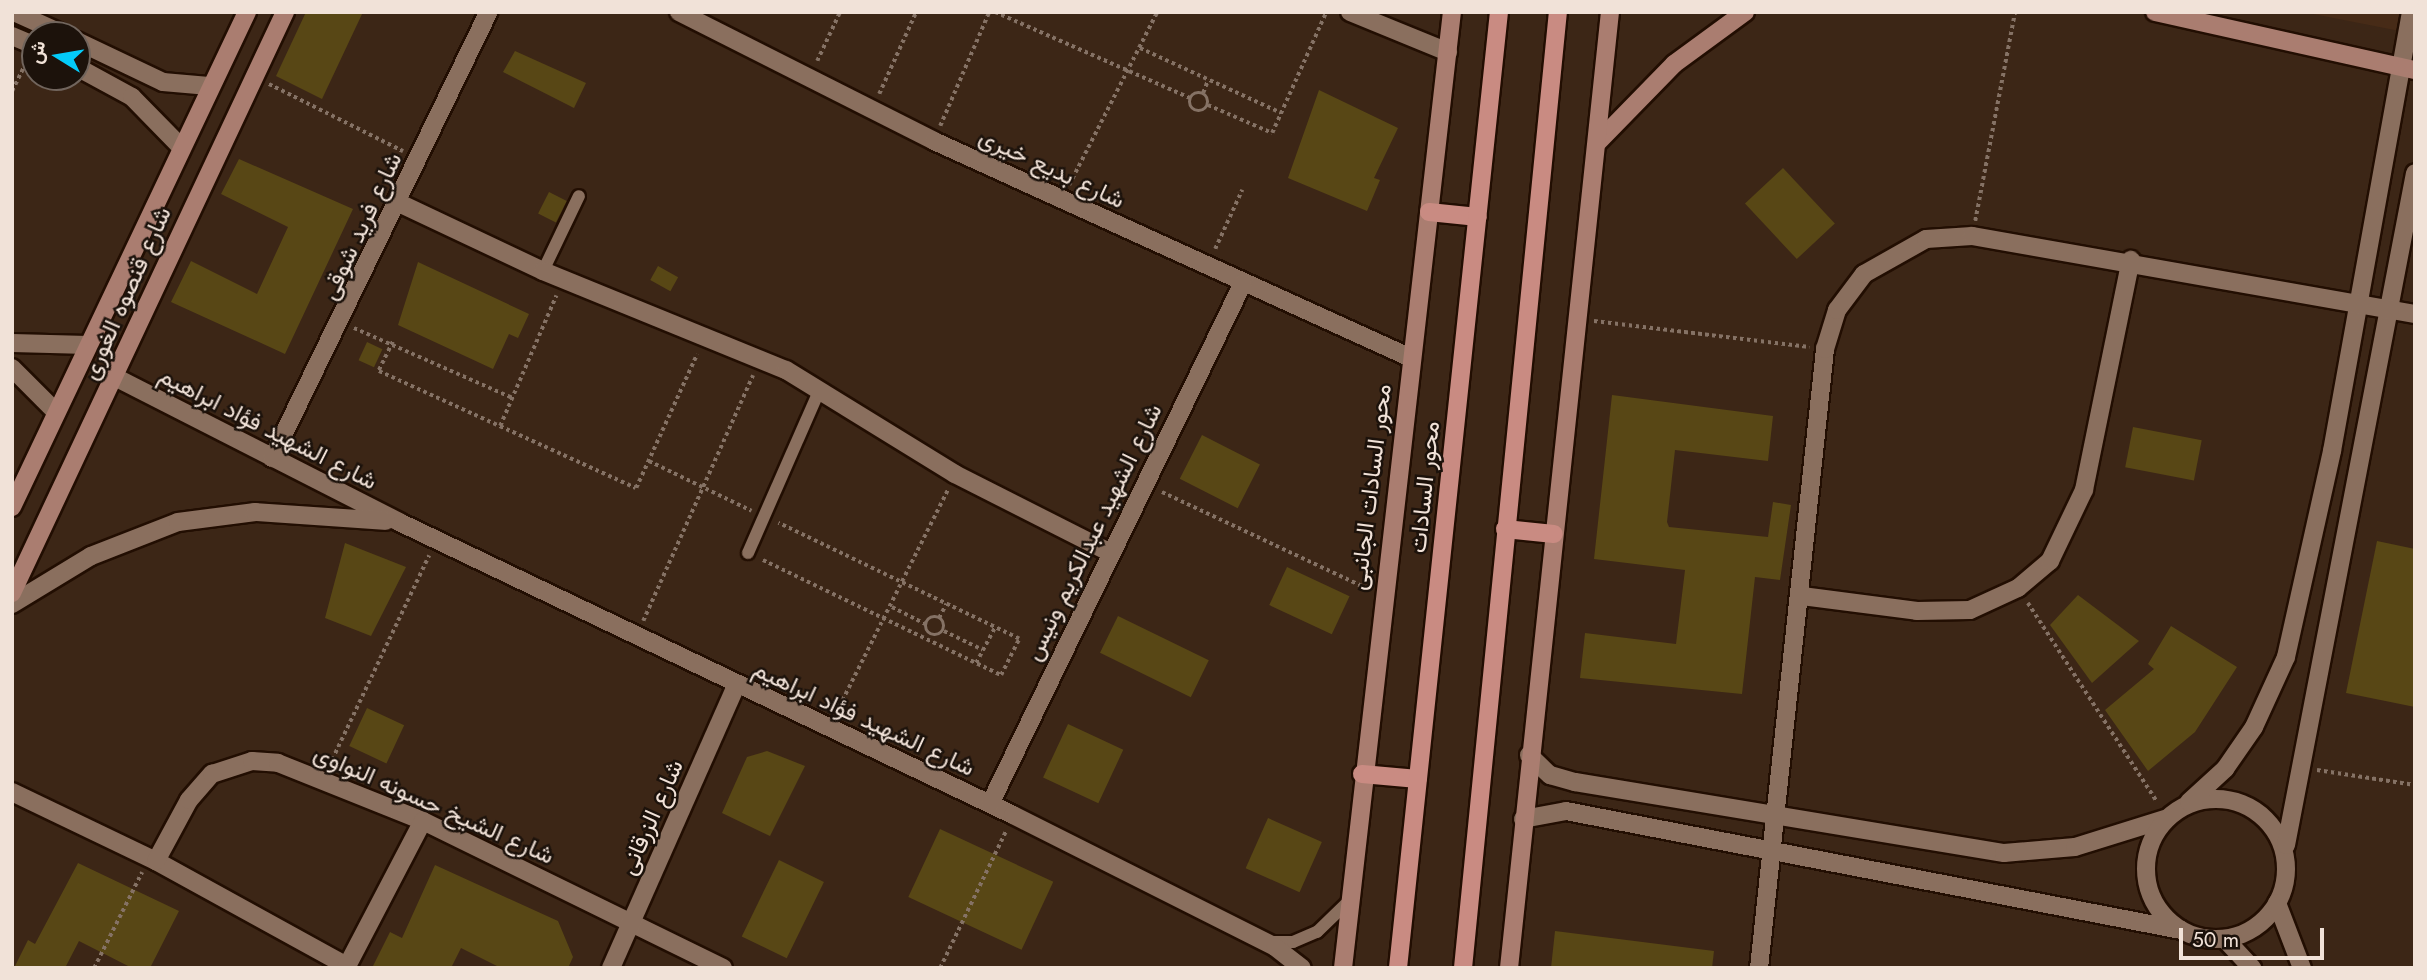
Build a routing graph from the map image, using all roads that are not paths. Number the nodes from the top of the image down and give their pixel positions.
1 (14, 12) edge
2 (247, 12) edge
3 (285, 12) edge
4 (489, 12) edge
5 (679, 12) edge
6 (1350, 12) edge
7 (1452, 12) edge
8 (1499, 12) edge
9 (1558, 12) edge
10 (1610, 12) edge
11 (1745, 12) edge
12 (2155, 12) edge
13 (2411, 12) edge
14 (38, 17) edge
15 (91, 48) edge
16 (1448, 52) junction
17 (2407, 68) edge
18 (91, 75) edge
19 (209, 86) junction
20 (1598, 142) junction
21 (179, 145) junction
22 (2415, 173) edge
23 (579, 196) dead end
24 (399, 203) junction
25 (1429, 212) junction
26 (1478, 217) junction
27 (2131, 261) junction
28 (543, 271) junction
29 (1243, 283) junction
30 (2360, 300) junction
31 (2391, 308) junction
32 (2415, 314) edge
33 (12, 343) edge
34 (88, 345) junction
35 (1411, 358) junction
36 (12, 368) edge
37 (115, 377) junction
38 (820, 389) junction
39 (56, 412) junction
40 (272, 458) junction
41 (12, 507) edge
42 (400, 522) junction
43 (1505, 529) junction
44 (1554, 534) junction
45 (1109, 552) junction
46 (748, 553) road end
47 (12, 593) edge
48 (1802, 596) junction
49 (12, 604) edge
50 (736, 686) junction
51 (1529, 755) junction
52 (1362, 774) junction
53 (1418, 779) junction
54 (12, 792) edge
55 (2189, 802) junction
56 (990, 804) junction
57 (1773, 816) junction
58 (2168, 818) junction
59 (1523, 819) junction
60 (423, 821) junction
61 (2286, 845) junction
62 (1768, 849) junction
63 (153, 859) junction
64 (1350, 900) junction
65 (2277, 903) junction
66 (631, 923) junction
67 (2181, 930) junction
68 (2225, 939) junction
69 (1264, 941) junction
70 (347, 967) edge
71 (611, 968) edge
72 (723, 968) edge
73 (1302, 968) edge
74 (1343, 968) edge
75 (1398, 968) edge
76 (1463, 968) edge
77 (1509, 968) edge
78 (1759, 968) edge
79 (2252, 968) edge
80 (2302, 968) edge

1 - 14 street
2 - 19 street, شارع قنصوه الغورى
3 - 37 street, شارع قنصوه الغورى
4 - 24 street, شارع فريد شوقى
5 - 29 street, شارع بديع خيرى
6 - 16 street
7 - 16 street, محور السادات الجانبى
8 - 26 main road, محور السادات
9 - 43 main road
10 - 20 street
11 - 20 street
12 - 17 street
13 - 17 street
15 - 19 street
16 - 25 street, محور السادات الجانبى
17 - 30 street
18 - 21 street
19 - 21 street, شارع قنصوه الغورى
20 - 44 street
21 - 34 street, شارع قنصوه الغورى
22 - 31 street
23 - 28 lane
24 - 28 street
24 - 40 street, شارع فريد شوقى
25 - 26 main road
25 - 35 street, محور السادات الجانبى
26 - 53 main road, محور السادات
27 - 30 street
27 - 48 street
27 - 48 street
28 - 38 street
29 - 35 street, شارع بديع خيرى
29 - 45 street, شارع الشهيد عبدالكريم ونيس
30 - 31 street
30 - 55 street
31 - 32 street
31 - 61 street
33 - 34 street
34 - 39 street, شارع قنصوه الغورى
35 - 52 street, محور السادات الجانبى
36 - 39 street
37 - 40 street, شارع الشهيد فؤاد ابراهيم
37 - 47 street, شارع قنصوه الغورى
38 - 45 street
38 - 46 lane
39 - 41 street, شارع قنصوه الغورى
40 - 42 street, شارع الشهيد فؤاد ابراهيم
42 - 49 street, شارع الشهيد فؤاد ابراهيم
42 - 50 street, شارع الشهيد فؤاد ابراهيم
43 - 44 main road
43 - 76 main road
44 - 51 street
45 - 56 street, شارع الشهيد عبدالكريم ونيس
48 - 57 street
50 - 56 street, شارع الشهيد فؤاد ابراهيم
50 - 66 street, شارع الزرقانى
51 - 57 street
51 - 59 street
52 - 53 main road
52 - 64 street, محور السادات الجانبى
53 - 75 main road, محور السادات
54 - 63 street
55 - 58 street
55 - 61 street
56 - 69 street, شارع الشهيد فؤاد ابراهيم
57 - 58 street
57 - 62 street
58 - 67 street
59 - 62 street
59 - 77 street
60 - 63 street, شارع الشيخ حسونه النواوى
60 - 66 street, شارع الشيخ حسونه النواوى
60 - 70 street
61 - 65 street
62 - 67 street
62 - 78 street
63 - 70 street
64 - 69 lane
64 - 74 street, محور السادات الجانبى
65 - 68 street
65 - 80 street
66 - 71 street, شارع الزرقانى
66 - 72 street, شارع الشيخ حسونه النواوى
67 - 68 street
68 - 79 street
69 - 73 street, شارع الشهيد فؤاد ابراهيم

